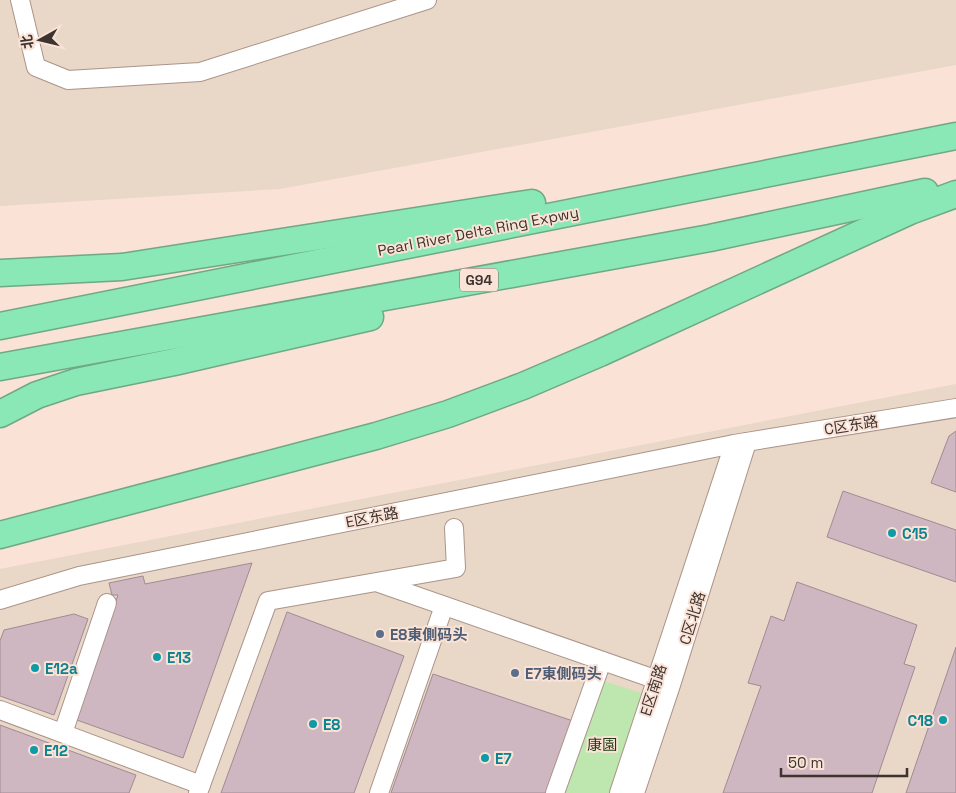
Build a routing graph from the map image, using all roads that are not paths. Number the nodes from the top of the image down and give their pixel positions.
1 (20, 0) edge
2 (427, 0) edge
3 (953, 136) edge
4 (956, 186) edge
5 (956, 194) edge
6 (710, 238) junction
7 (122, 266) junction
8 (0, 273) edge
9 (0, 290) edge
10 (0, 326) edge
11 (0, 367) edge
12 (956, 408) edge
13 (0, 414) edge
14 (740, 443) junction
15 (454, 528) dead end
16 (0, 535) edge
17 (379, 583) junction
18 (0, 600) edge
19 (107, 603) dead end
20 (444, 606) junction
21 (602, 661) junction
22 (664, 682) junction
23 (0, 710) edge
24 (63, 733) junction
25 (200, 789) edge
26 (379, 793) edge
27 (555, 793) edge
28 (619, 793) edge
29 (635, 793) edge

1 - 2 street
3 - 7 highway
3 - 10 highway, Pearl River Delta Ring Expwy
4 - 6 highway, G94
5 - 16 highway
6 - 11 highway, G94
6 - 13 highway
7 - 8 highway
7 - 9 highway
12 - 14 street, C区东路
14 - 18 street, E区东路
14 - 22 street, C区北路
15 - 17 street
17 - 20 street
17 - 25 street
19 - 24 street
20 - 21 street
20 - 26 street
21 - 22 street
21 - 27 street
22 - 28 street, E区南路
22 - 29 street, C区北路
23 - 24 street
24 - 25 street

